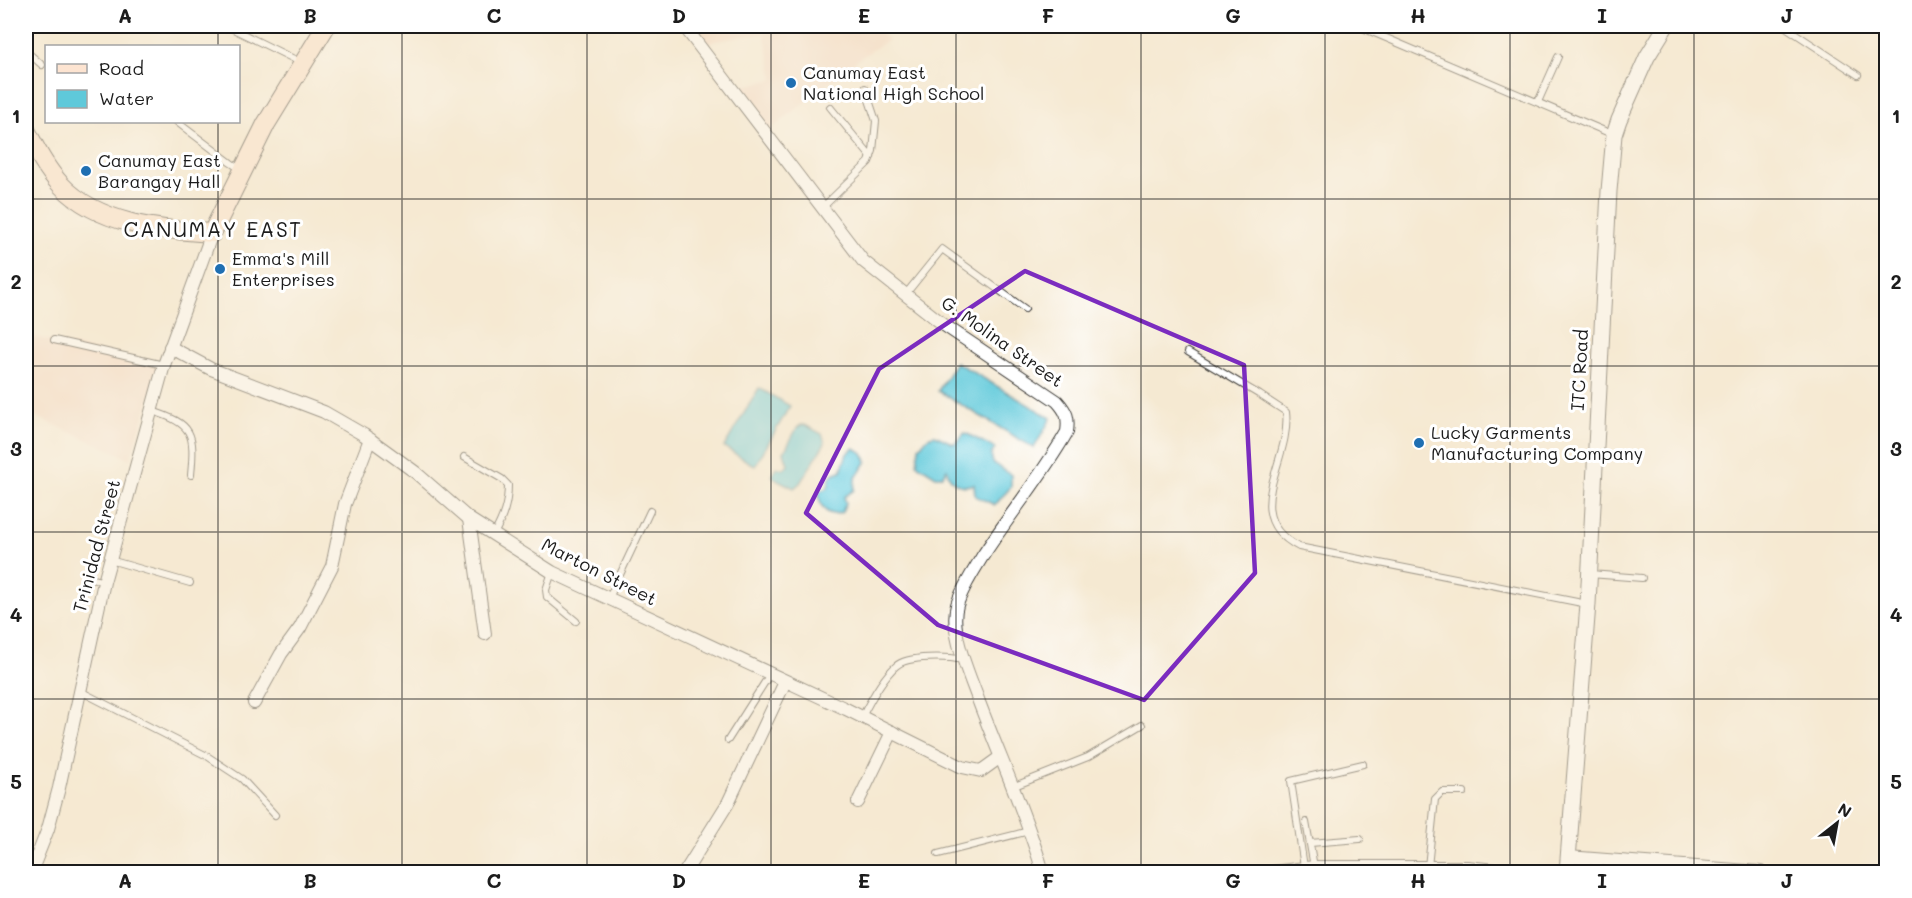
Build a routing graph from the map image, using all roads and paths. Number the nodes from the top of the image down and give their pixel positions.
1 (326, 26) edge
2 (684, 26) edge
3 (1358, 26) edge
4 (1666, 26) edge
5 (1784, 26) edge
6 (231, 28) dead end
7 (26, 51) edge
8 (1558, 57) dead end
9 (302, 63) junction
10 (42, 65) dead end
11 (1858, 75) dead end
12 (866, 87) dead end
13 (1538, 102) junction
14 (830, 106) dead end
15 (178, 123) edge
16 (26, 130) edge
17 (1614, 135) junction
18 (871, 157) junction
19 (242, 170) junction
20 (822, 208) junction
21 (212, 233) junction
22 (905, 296) junction
23 (1025, 309) dead end
24 (54, 340) dead end
25 (170, 347) junction
26 (1188, 352) dead end
27 (164, 365) junction
28 (152, 411) junction
29 (370, 439) junction
30 (464, 457) dead end
31 (191, 475) dead end
32 (650, 511) dead end
33 (469, 519) junction
34 (493, 535) junction
35 (110, 560) junction
36 (552, 572) junction
37 (1589, 574) junction
38 (91, 578) dead end
39 (1642, 578) dead end
40 (104, 582) junction
41 (190, 583) dead end
42 (609, 598) junction
43 (1588, 604) junction
44 (576, 621) dead end
45 (485, 634) dead end
46 (964, 660) junction
47 (770, 674) junction
48 (785, 682) junction
49 (80, 691) junction
50 (254, 703) dead end
51 (862, 717) junction
52 (1142, 725) dead end
53 (892, 732) junction
54 (728, 740) dead end
55 (999, 758) junction
56 (1363, 764) dead end
57 (1011, 787) junction
58 (1464, 792) dead end
59 (858, 802) dead end
60 (275, 815) dead end
61 (1306, 822) dead end
62 (1029, 831) junction
63 (1360, 839) dead end
64 (1310, 843) junction
65 (938, 855) dead end
66 (1568, 865) edge
67 (1309, 867) junction
68 (1428, 867) junction
69 (31, 873) edge
70 (685, 873) edge
71 (1043, 873) edge
72 (1272, 873) edge
73 (1513, 873) edge
74 (1761, 873) edge

1 - 9 main road
2 - 20 street, G. Molina Street
3 - 13 lane
4 - 17 street, ITC Road
5 - 11 lane
6 - 9 lane
7 - 10 lane
8 - 13 lane
9 - 19 main road
12 - 18 lane
13 - 17 lane
14 - 18 lane
15 - 19 lane
16 - 21 main road
17 - 37 street, ITC Road
18 - 20 lane
19 - 21 main road
20 - 22 street, G. Molina Street
21 - 25 street, Trinidad Street
22 - 23 lane
22 - 46 street, G. Molina Street
24 - 27 lane
25 - 27 street, Trinidad Street
25 - 29 street, Marton Street
26 - 43 lane
27 - 28 street, Trinidad Street
28 - 31 lane
28 - 35 street, Trinidad Street
29 - 33 street, Marton Street
29 - 50 street
30 - 34 lane
32 - 42 lane
33 - 34 street, Marton Street
33 - 45 street
34 - 36 street, Marton Street
35 - 40 street, Trinidad Street
35 - 41 lane
36 - 42 street, Marton Street
36 - 44 lane
37 - 39 lane
37 - 43 street, ITC Road
38 - 40 lane
40 - 49 street, Trinidad Street
42 - 47 street, Marton Street
43 - 66 street, ITC Road
46 - 51 lane
46 - 55 street, G. Molina Street
47 - 48 street, Marton Street
47 - 54 lane
48 - 51 street, Marton Street
48 - 70 street
49 - 60 lane
49 - 69 street, Trinidad Street
51 - 53 street, Marton Street
52 - 57 lane
53 - 55 street, Marton Street
53 - 59 street
55 - 57 street, G. Molina Street
56 - 67 lane
57 - 62 street, G. Molina Street
58 - 68 lane
61 - 64 lane
62 - 65 lane
62 - 71 street, G. Molina Street
63 - 64 lane
64 - 67 lane
66 - 74 street
67 - 68 street
67 - 72 street
68 - 73 street

